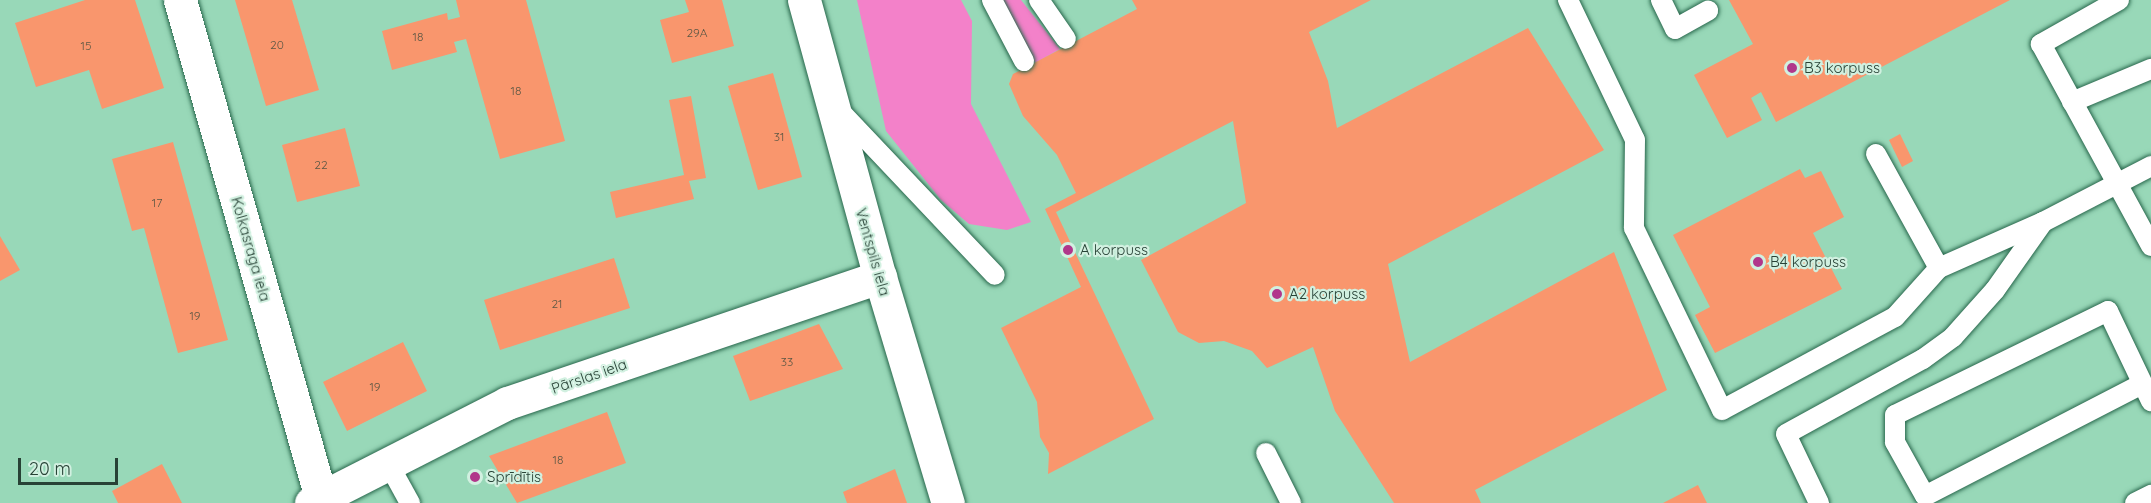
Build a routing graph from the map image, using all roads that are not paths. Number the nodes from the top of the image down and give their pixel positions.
1 (180, 0) edge
2 (804, 0) edge
3 (992, 0) edge
4 (1039, 0) edge
5 (1568, 0) edge
6 (1661, 0) edge
7 (2119, 0) edge
8 (1708, 11) dead end
9 (1066, 39) dead end
10 (1024, 60) dead end
11 (2151, 69) edge
12 (832, 102) junction
13 (2072, 102) junction
14 (1876, 154) dead end
15 (2151, 165) edge
16 (2116, 184) junction
17 (2043, 222) junction
18 (2151, 246) edge
19 (1939, 268) junction
20 (995, 275) dead end
21 (879, 277) junction
22 (2146, 392) edge
23 (1266, 453) dead end
24 (388, 463) junction
25 (2151, 495) edge
26 (316, 500) edge
27 (410, 503) edge
28 (948, 503) edge
29 (1291, 503) edge
30 (1819, 503) edge
31 (2135, 503) edge

1 - 26 street, Kolkasraga iela
2 - 12 street, Ventspils iela
3 - 10 lane
4 - 9 lane
5 - 19 lane
6 - 8 lane
7 - 13 lane
11 - 13 lane
12 - 20 lane
12 - 21 street, Ventspils iela
13 - 16 lane
14 - 19 lane
15 - 16 lane
16 - 17 lane
16 - 18 lane
17 - 19 lane
17 - 30 lane
21 - 24 street, Pārslas iela
21 - 28 street, Ventspils iela
22 - 22 lane
23 - 29 lane
24 - 26 street, Pārslas iela
24 - 27 lane
25 - 31 lane

